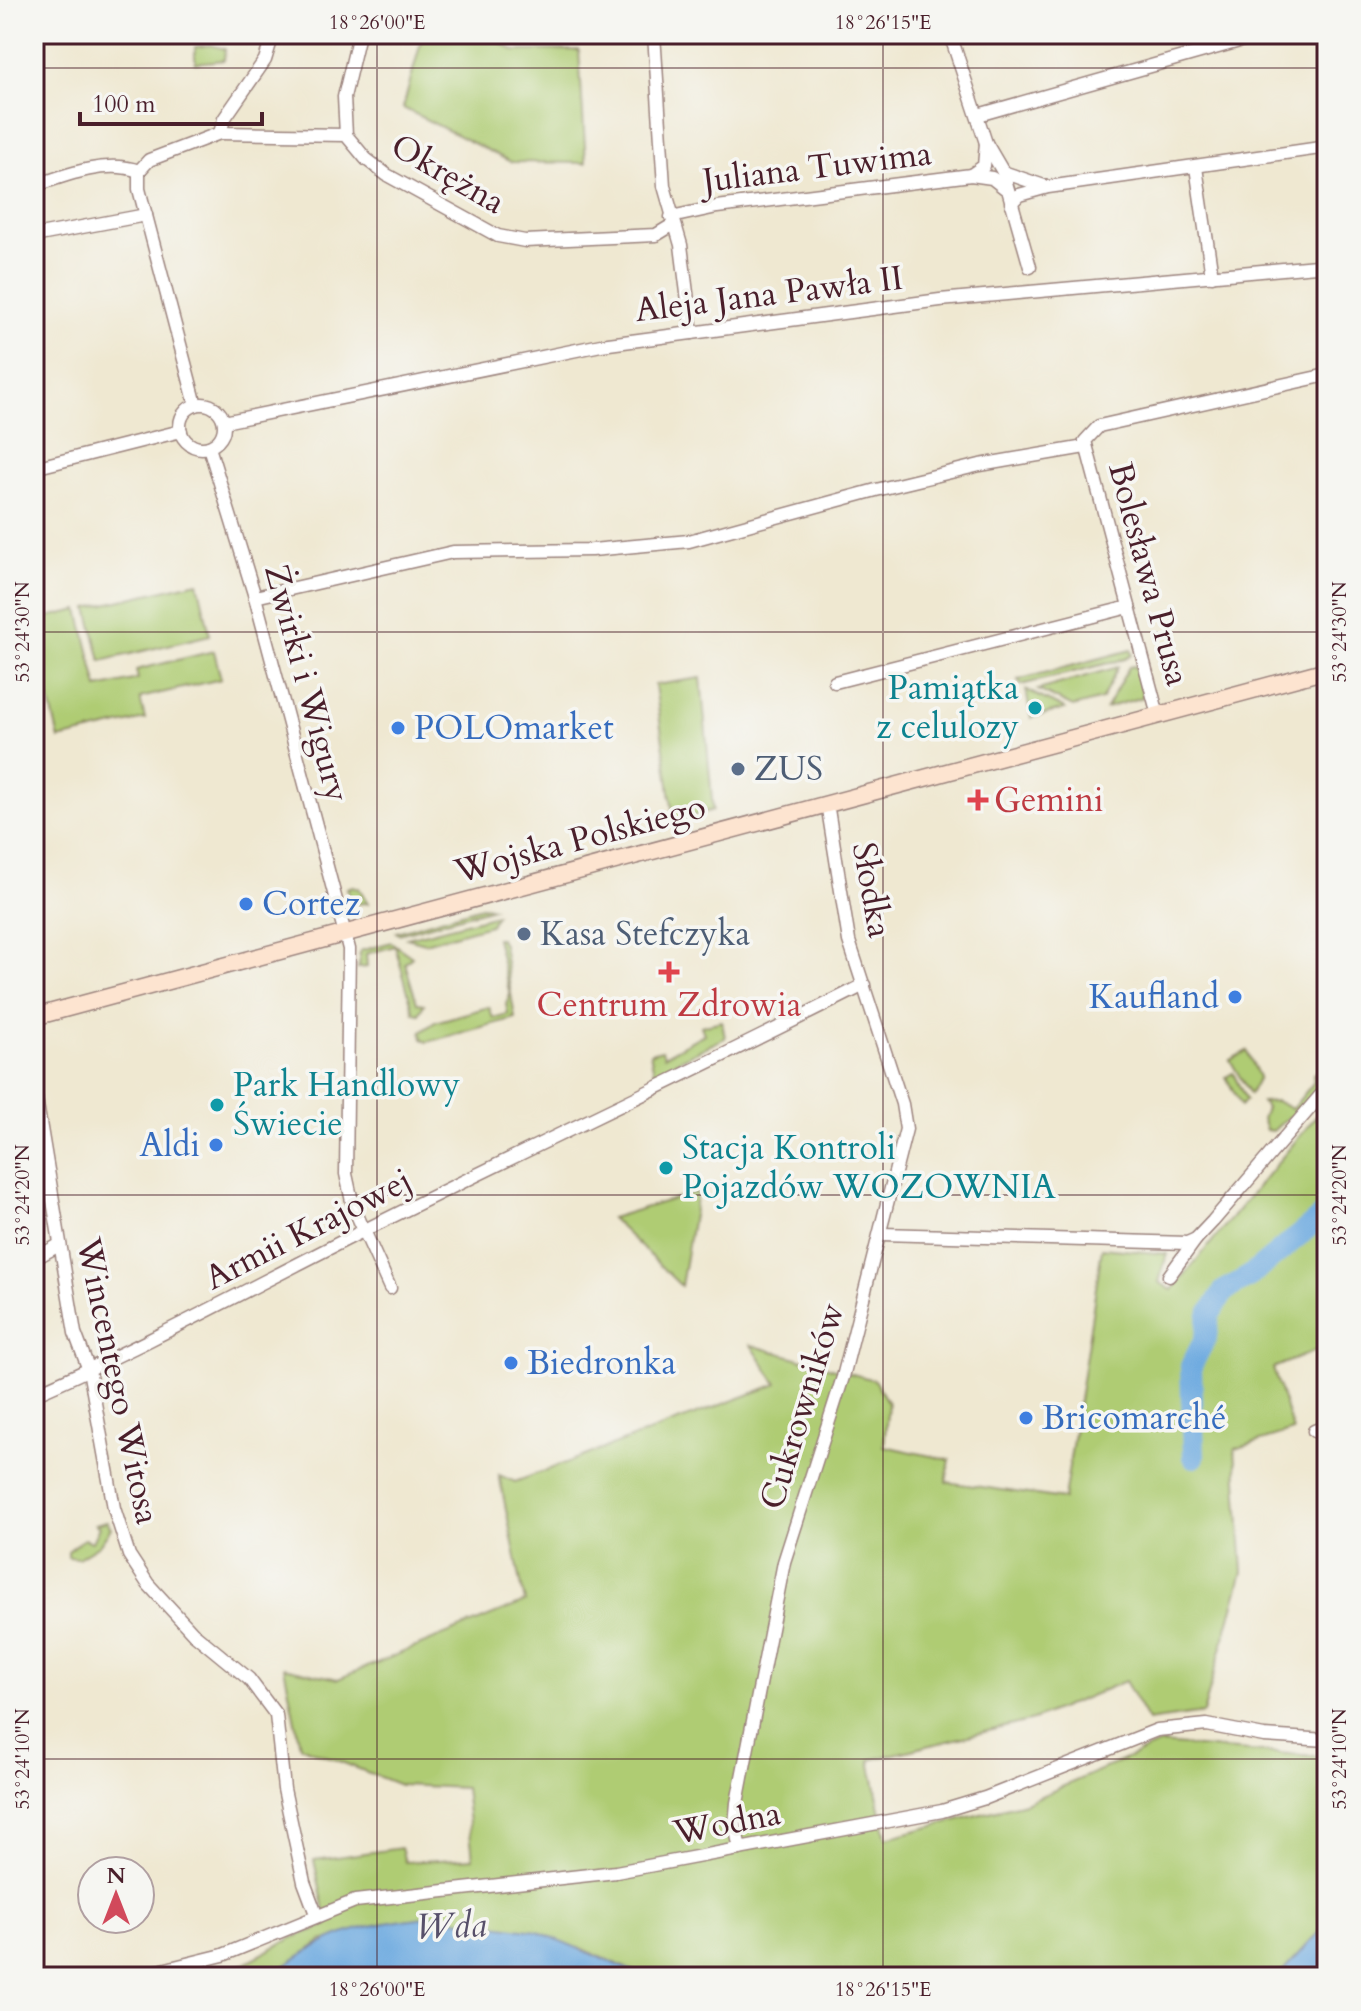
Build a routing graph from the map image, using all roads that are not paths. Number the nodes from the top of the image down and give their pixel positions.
1 (273, 34) edge
2 (359, 34) edge
3 (709, 34) edge
4 (950, 34) edge
5 (1264, 34) edge
6 (654, 35) edge
7 (978, 115) junction
8 (220, 133) junction
9 (346, 135) junction
10 (986, 143) junction
11 (1327, 147) edge
12 (1196, 167) junction
13 (139, 171) junction
14 (1003, 172) junction
15 (971, 175) junction
16 (34, 186) edge
17 (1048, 187) junction
18 (1006, 189) junction
19 (1011, 203) junction
20 (146, 215) junction
21 (672, 220) junction
22 (34, 236) edge
23 (1327, 265) edge
24 (1030, 267) dead end
25 (1212, 276) junction
26 (692, 333) junction
27 (1327, 375) edge
28 (196, 405) junction
29 (224, 422) junction
30 (181, 431) junction
31 (209, 447) junction
32 (1085, 447) junction
33 (34, 468) edge
34 (255, 597) junction
35 (1129, 607) junction
36 (1327, 670) edge
37 (835, 682) dead end
38 (1158, 715) junction
39 (827, 803) junction
40 (345, 935) junction
41 (864, 985) junction
42 (34, 1017) edge
43 (34, 1086) edge
44 (1327, 1088) edge
45 (365, 1230) junction
46 (882, 1234) junction
47 (1196, 1239) junction
48 (59, 1245) junction
49 (34, 1259) edge
50 (1169, 1276) dead end
51 (390, 1288) dead end
52 (89, 1370) junction
53 (34, 1394) edge
54 (1327, 1740) edge
55 (740, 1849) junction
56 (316, 1914) junction
57 (134, 1977) edge

1 - 8 street
2 - 9 street, Okrężna
3 - 6 street
4 - 7 street
5 - 7 street
6 - 21 street
7 - 10 street
8 - 9 street, Okrężna
8 - 13 street
9 - 21 street, Okrężna
10 - 14 street
10 - 15 street, Juliana Tuwima
11 - 12 street
12 - 17 street
12 - 25 street
13 - 16 street
13 - 20 street
14 - 17 street
14 - 18 street
15 - 18 street, Juliana Tuwima
15 - 21 street, Juliana Tuwima
17 - 19 street
18 - 19 street
19 - 24 street
20 - 22 street
20 - 28 street
21 - 26 street
23 - 25 street, Aleja Jana Pawła II
25 - 26 street, Aleja Jana Pawła II
26 - 29 street, Aleja Jana Pawła II
27 - 32 street
28 - 29 street
28 - 30 street
29 - 31 street
30 - 31 street
30 - 33 street
31 - 34 street, Żwirki i Wigury
32 - 34 street
32 - 35 street, Bolesława Prusa
34 - 40 street, Żwirki i Wigury
35 - 37 street
35 - 38 street, Bolesława Prusa
36 - 38 street, Wojska Polskiego
38 - 39 street, Wojska Polskiego
39 - 40 street, Wojska Polskiego
39 - 41 street, Słodka
40 - 42 street, Wojska Polskiego
40 - 45 street, Żwirki i Wigury
41 - 45 street, Armii Krajowej
41 - 46 street, Cukrowników
43 - 48 street, Wincentego Witosa
44 - 47 street
45 - 51 street, Żwirki i Wigury
45 - 52 street, Armii Krajowej
46 - 47 street
46 - 55 street, Cukrowników
47 - 50 street
48 - 49 street
48 - 52 street, Wincentego Witosa
52 - 53 street, Armii Krajowej
52 - 56 street, Wincentego Witosa
54 - 55 street, Wodna
55 - 56 street, Wodna
56 - 57 street, Wodna

